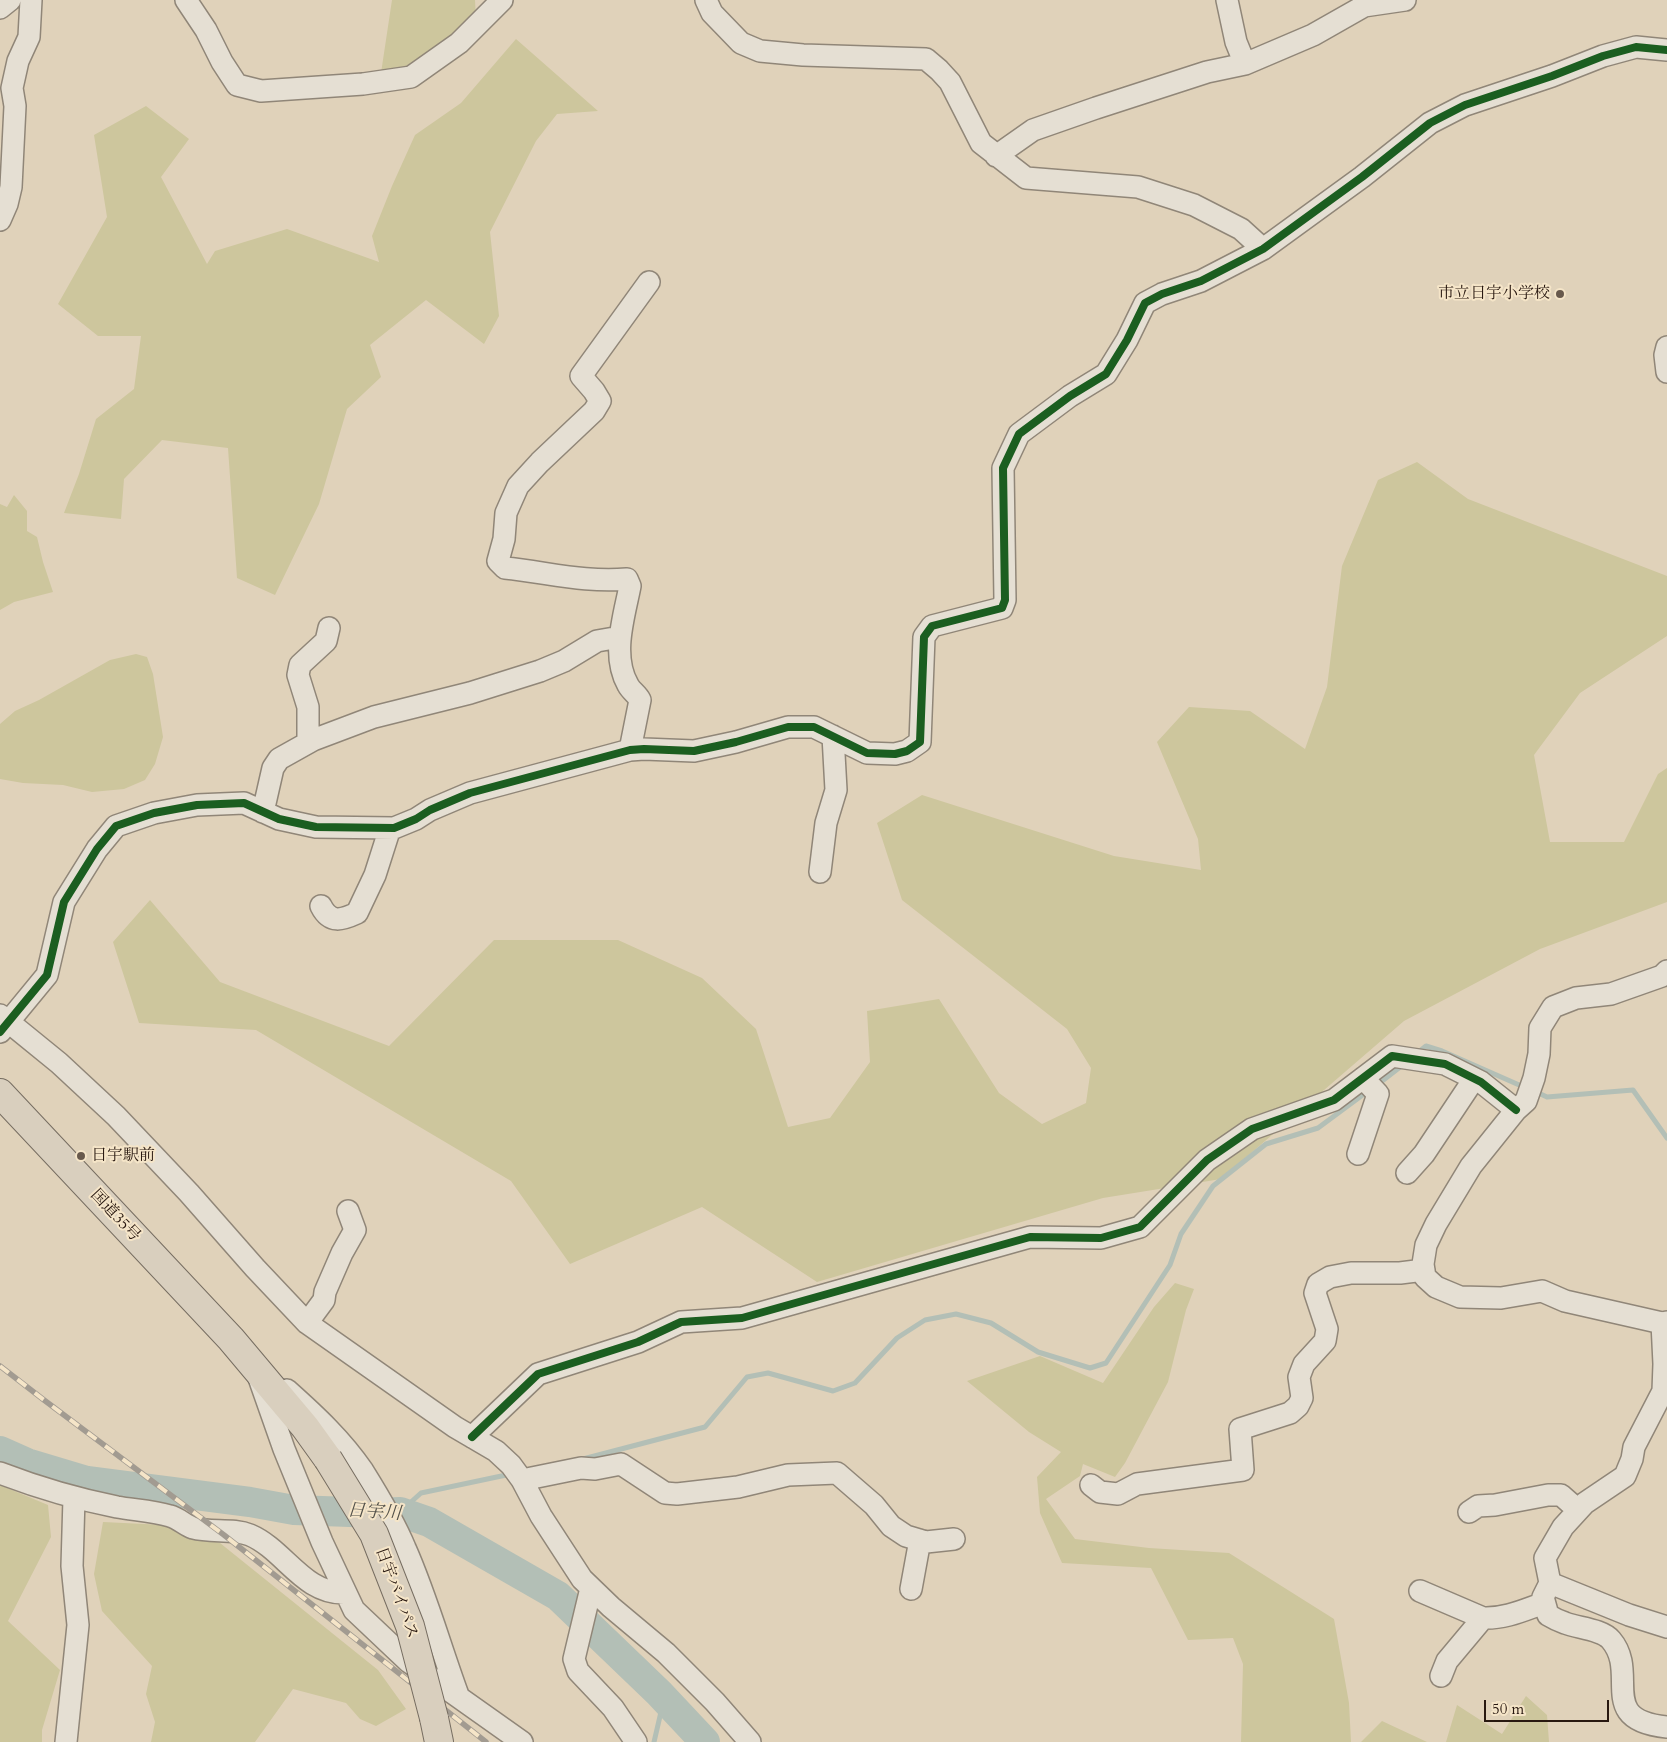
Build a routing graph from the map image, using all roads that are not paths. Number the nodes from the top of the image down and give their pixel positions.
1 (10, 0) edge
2 (31, 0) edge
3 (186, 0) edge
4 (502, 0) edge
5 (706, 0) edge
6 (1226, 0) edge
7 (1405, 0) edge
8 (1357, 4) edge
9 (0, 8) edge
10 (1667, 50) edge
11 (1245, 64) junction
12 (996, 156) junction
13 (0, 220) edge
14 (1263, 249) junction
15 (649, 282) dead end
16 (1667, 347) edge
17 (1667, 372) edge
18 (329, 628) dead end
19 (620, 637) junction
20 (833, 736) junction
21 (308, 742) junction
22 (630, 750) junction
23 (263, 812) junction
24 (390, 828) junction
25 (820, 872) dead end
26 (321, 906) dead end
27 (1667, 971) edge
28 (3, 1023) edge
29 (1474, 1079) junction
30 (1368, 1084) junction
31 (0, 1093) edge
32 (1521, 1105) junction
33 (1358, 1154) dead end
34 (1407, 1173) dead end
35 (348, 1210) dead end
36 (1424, 1270) junction
37 (307, 1323) junction
38 (1665, 1323) edge
39 (230, 1339) junction
40 (256, 1370) junction
41 (472, 1437) junction
42 (0, 1473) edge
43 (518, 1475) junction
44 (1091, 1485) dead end
45 (74, 1498) junction
46 (1578, 1510) junction
47 (1469, 1512) dead end
48 (954, 1539) dead end
49 (920, 1540) junction
50 (911, 1589) dead end
51 (1420, 1591) dead end
52 (590, 1592) junction
53 (1547, 1593) junction
54 (345, 1594) junction
55 (1483, 1618) junction
56 (1667, 1627) edge
57 (1441, 1676) dead end
58 (458, 1695) junction
59 (1667, 1727) edge
60 (436, 1730) edge
61 (66, 1742) edge
62 (522, 1742) edge
63 (636, 1742) edge
64 (750, 1742) edge

1 - 9 street
2 - 13 street
3 - 4 street
5 - 12 street
6 - 11 street
7 - 8 street
8 - 11 street
10 - 14 street
11 - 12 street
12 - 14 street
14 - 20 street
15 - 19 street
16 - 17 street
18 - 21 street
19 - 21 street
19 - 22 street
20 - 22 street
20 - 25 street
21 - 23 street
22 - 24 street
23 - 24 street
23 - 28 street
24 - 26 street
27 - 32 street
28 - 37 street
29 - 30 street
29 - 32 street
29 - 34 street
30 - 33 street
30 - 41 street
31 - 39 highway, 国道35号
32 - 36 street
35 - 37 street
36 - 38 street
36 - 44 street
37 - 41 street
38 - 46 street
39 - 40 highway, 日宇バイパス
39 - 58 street
40 - 54 street
40 - 60 highway, 日宇バイパス, bridge
41 - 43 street
42 - 45 street
43 - 49 street
43 - 52 street
45 - 54 street
45 - 61 street
46 - 47 street
46 - 53 street
48 - 49 street
49 - 50 street
51 - 55 street
52 - 63 street
52 - 64 street
53 - 55 street
53 - 56 street
53 - 59 street
54 - 58 street
55 - 57 street
58 - 62 street

